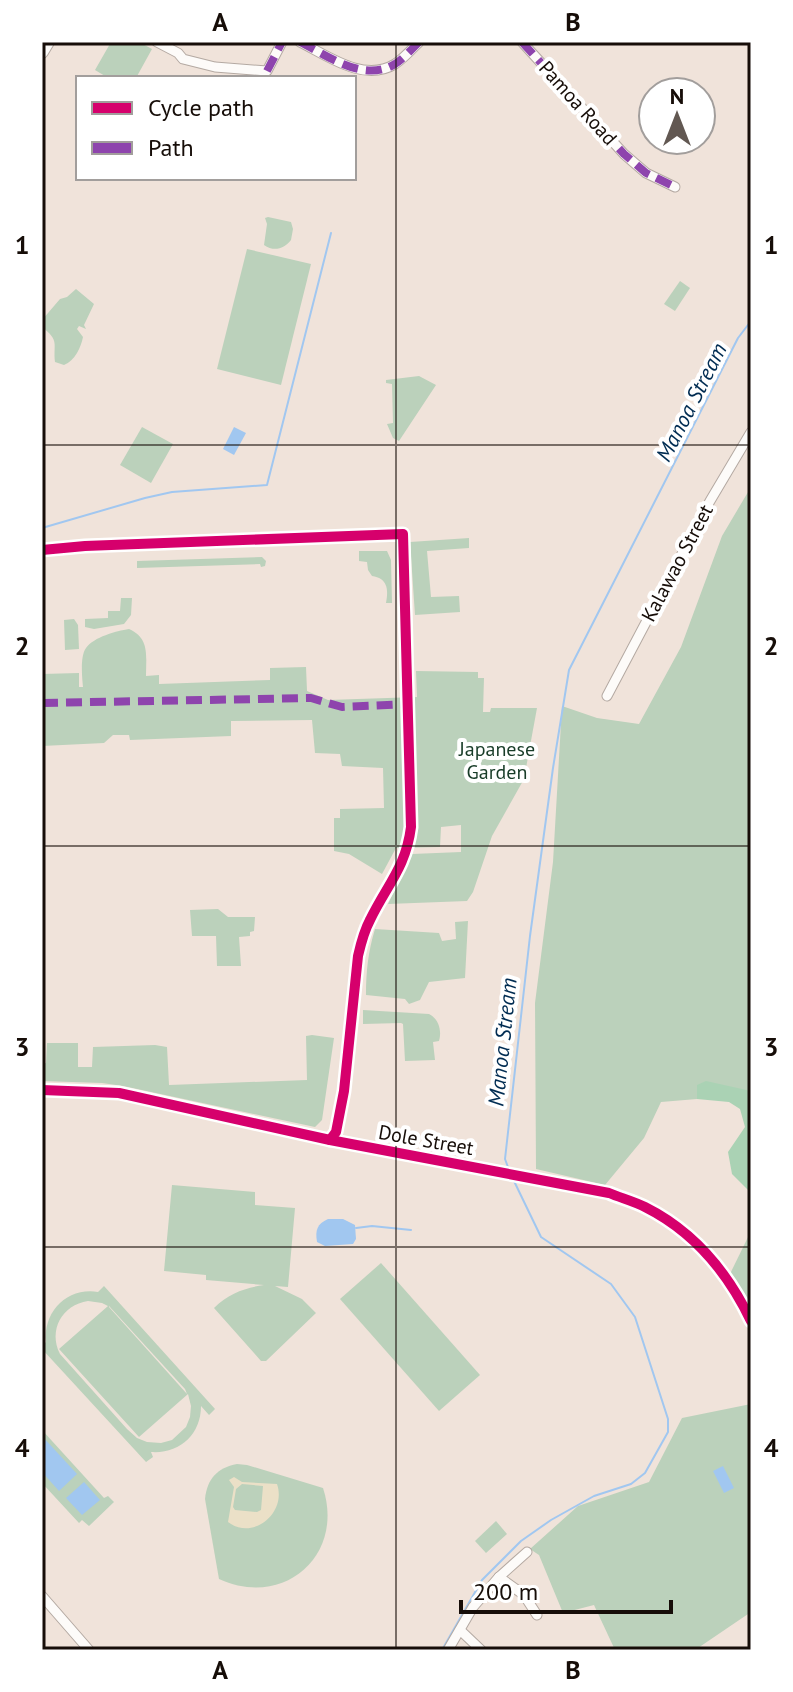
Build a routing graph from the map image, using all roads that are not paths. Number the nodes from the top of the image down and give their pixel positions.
1 (48, 42) edge
2 (157, 42) edge
3 (282, 42) edge
4 (300, 42) edge
5 (419, 42) edge
6 (522, 42) edge
7 (42, 52) edge
8 (675, 187) dead end
9 (751, 432) edge
10 (607, 696) dead end
11 (42, 1090) edge
12 (751, 1321) edge
13 (527, 1552) dead end
14 (499, 1577) junction
15 (42, 1596) edge
16 (537, 1615) dead end
17 (460, 1630) junction
18 (89, 1650) edge
19 (448, 1650) edge
20 (481, 1650) edge

1 - 7 main road
2 - 3 street
4 - 5 street
6 - 8 street, Pamoa Road
9 - 10 street, Kalawao Street
11 - 12 street, Dole Street
13 - 14 street
14 - 16 street
14 - 17 street
15 - 18 street
17 - 19 street
17 - 20 street

